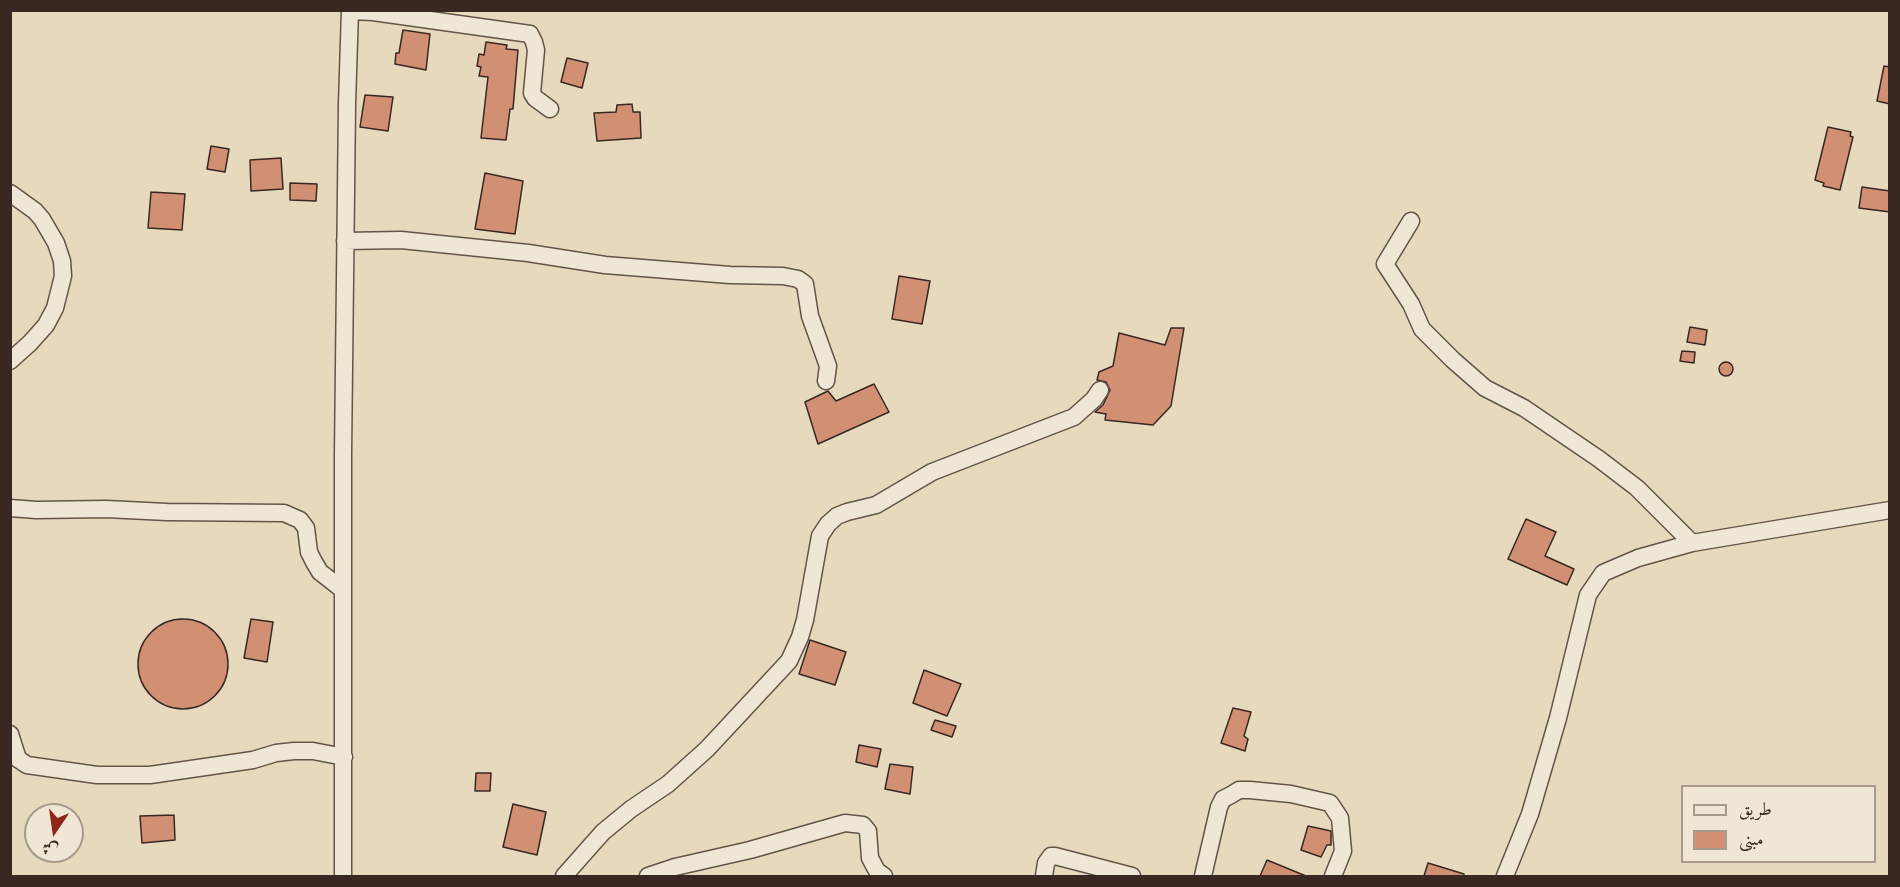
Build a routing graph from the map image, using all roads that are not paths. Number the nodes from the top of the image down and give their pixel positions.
1 (350, 11) edge
2 (550, 110) dead end
3 (10, 193) edge
4 (1411, 221) dead end
5 (345, 241) junction
6 (10, 361) edge
7 (826, 381) dead end
8 (1100, 390) dead end
9 (10, 508) edge
10 (1890, 510) edge
11 (1692, 543) junction
12 (343, 590) junction
13 (10, 734) edge
14 (344, 756) junction
15 (870, 858) junction
16 (343, 876) edge
17 (564, 876) edge
18 (648, 876) edge
19 (867, 876) edge
20 (884, 876) edge
21 (1044, 876) edge
22 (1132, 876) edge
23 (1203, 876) edge
24 (1333, 876) edge
25 (1505, 876) edge

1 - 2 street
1 - 5 street
3 - 6 street
4 - 11 street
5 - 7 street
5 - 12 street
8 - 17 street
9 - 12 street
10 - 11 street
11 - 25 street
12 - 14 street
13 - 14 street
14 - 16 street
15 - 18 street
15 - 19 street
15 - 20 street
21 - 22 street
23 - 24 street

